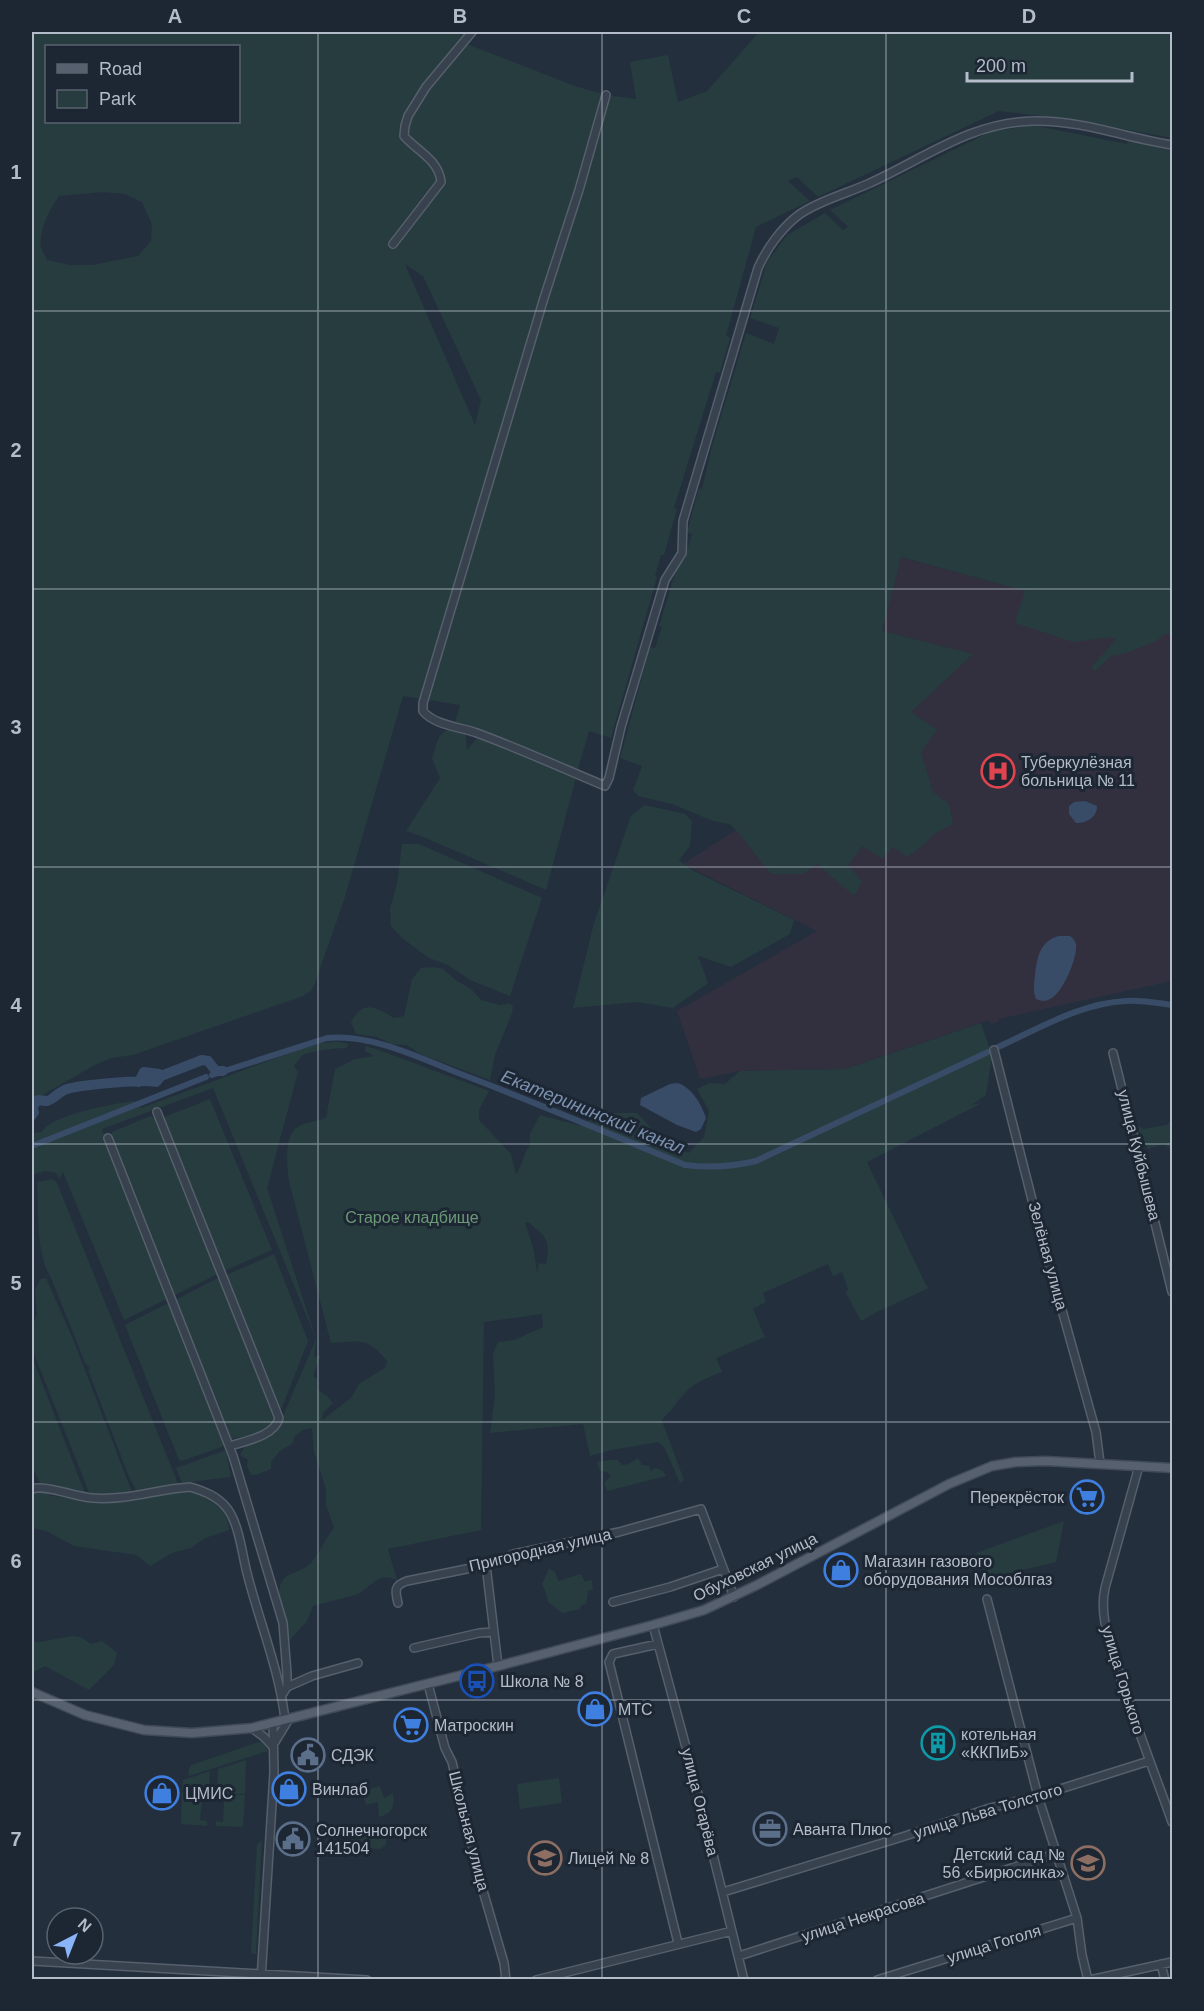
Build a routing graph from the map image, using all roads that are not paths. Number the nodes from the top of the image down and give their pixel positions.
1 (472, 32) edge
2 (606, 95) dead end
3 (1173, 145) edge
4 (393, 244) dead end
5 (994, 1050) dead end
6 (1113, 1053) dead end
7 (157, 1112) dead end
8 (108, 1138) dead end
9 (1173, 1292) edge
10 (230, 1446) junction
11 (1100, 1463) junction
12 (1140, 1466) junction
13 (1173, 1468) edge
14 (32, 1489) edge
15 (486, 1565) junction
16 (723, 1569) junction
17 (734, 1597) junction
18 (987, 1599) dead end
19 (614, 1602) dead end
20 (398, 1603) dead end
21 (653, 1626) junction
22 (493, 1632) junction
23 (658, 1644) junction
24 (414, 1648) dead end
25 (358, 1663) dead end
26 (498, 1666) junction
27 (428, 1684) junction
28 (287, 1687) junction
29 (32, 1692) edge
30 (282, 1695) junction
31 (287, 1720) junction
32 (273, 1724) junction
33 (252, 1728) junction
34 (273, 1747) junction
35 (1149, 1761) junction
36 (1038, 1796) junction
37 (1173, 1822) edge
38 (1055, 1854) junction
39 (723, 1892) junction
40 (1077, 1918) junction
41 (732, 1931) junction
42 (678, 1943) junction
43 (739, 1956) junction
44 (32, 1961) edge
45 (1173, 1962) edge
46 (1161, 1964) junction
47 (261, 1977) edge
48 (367, 1980) edge
49 (506, 1980) edge
50 (536, 1980) edge
51 (744, 1980) edge
52 (878, 1980) edge
53 (1089, 1980) edge
54 (1165, 1980) edge

1 - 4 street
2 - 3 street
5 - 11 street, Зелёная улица
6 - 9 street, улица Куйбышева
7 - 10 street
8 - 10 street
10 - 28 street
11 - 12 main road, Обуховская улица
11 - 17 main road, Обуховская улица
12 - 13 main road, Обуховская улица
12 - 35 street, улица Горького
14 - 30 street
15 - 16 street, Пригородная улица
15 - 20 street, Пригородная улица
15 - 22 street
16 - 17 street
16 - 19 street
17 - 21 main road, Обуховская улица
18 - 36 street
21 - 23 street, улица Огарёва
21 - 26 main road, Обуховская улица
22 - 24 street
22 - 26 street
23 - 39 street, улица Огарёва
23 - 42 street
25 - 28 street
26 - 27 main road, Обуховская улица
27 - 31 main road, Обуховская улица
27 - 49 street, Школьная улица
28 - 30 street
29 - 33 main road, Обуховская улица
30 - 31 street
31 - 32 main road, Обуховская улица
31 - 34 street
32 - 33 main road, Обуховская улица
32 - 34 street
33 - 34 street
34 - 47 street
35 - 36 street, улица Льва Толстого
35 - 37 street, улица Горького
36 - 38 street
36 - 39 street, улица Льва Толстого
38 - 40 street
38 - 43 street, улица Некрасова
39 - 41 street, улица Огарёва
40 - 52 street, улица Гоголя
40 - 53 street
41 - 42 street
41 - 43 street, улица Огарёва
42 - 50 street
43 - 51 street, улица Огарёва
44 - 47 street
45 - 46 street
46 - 53 street
46 - 54 street
47 - 48 street

